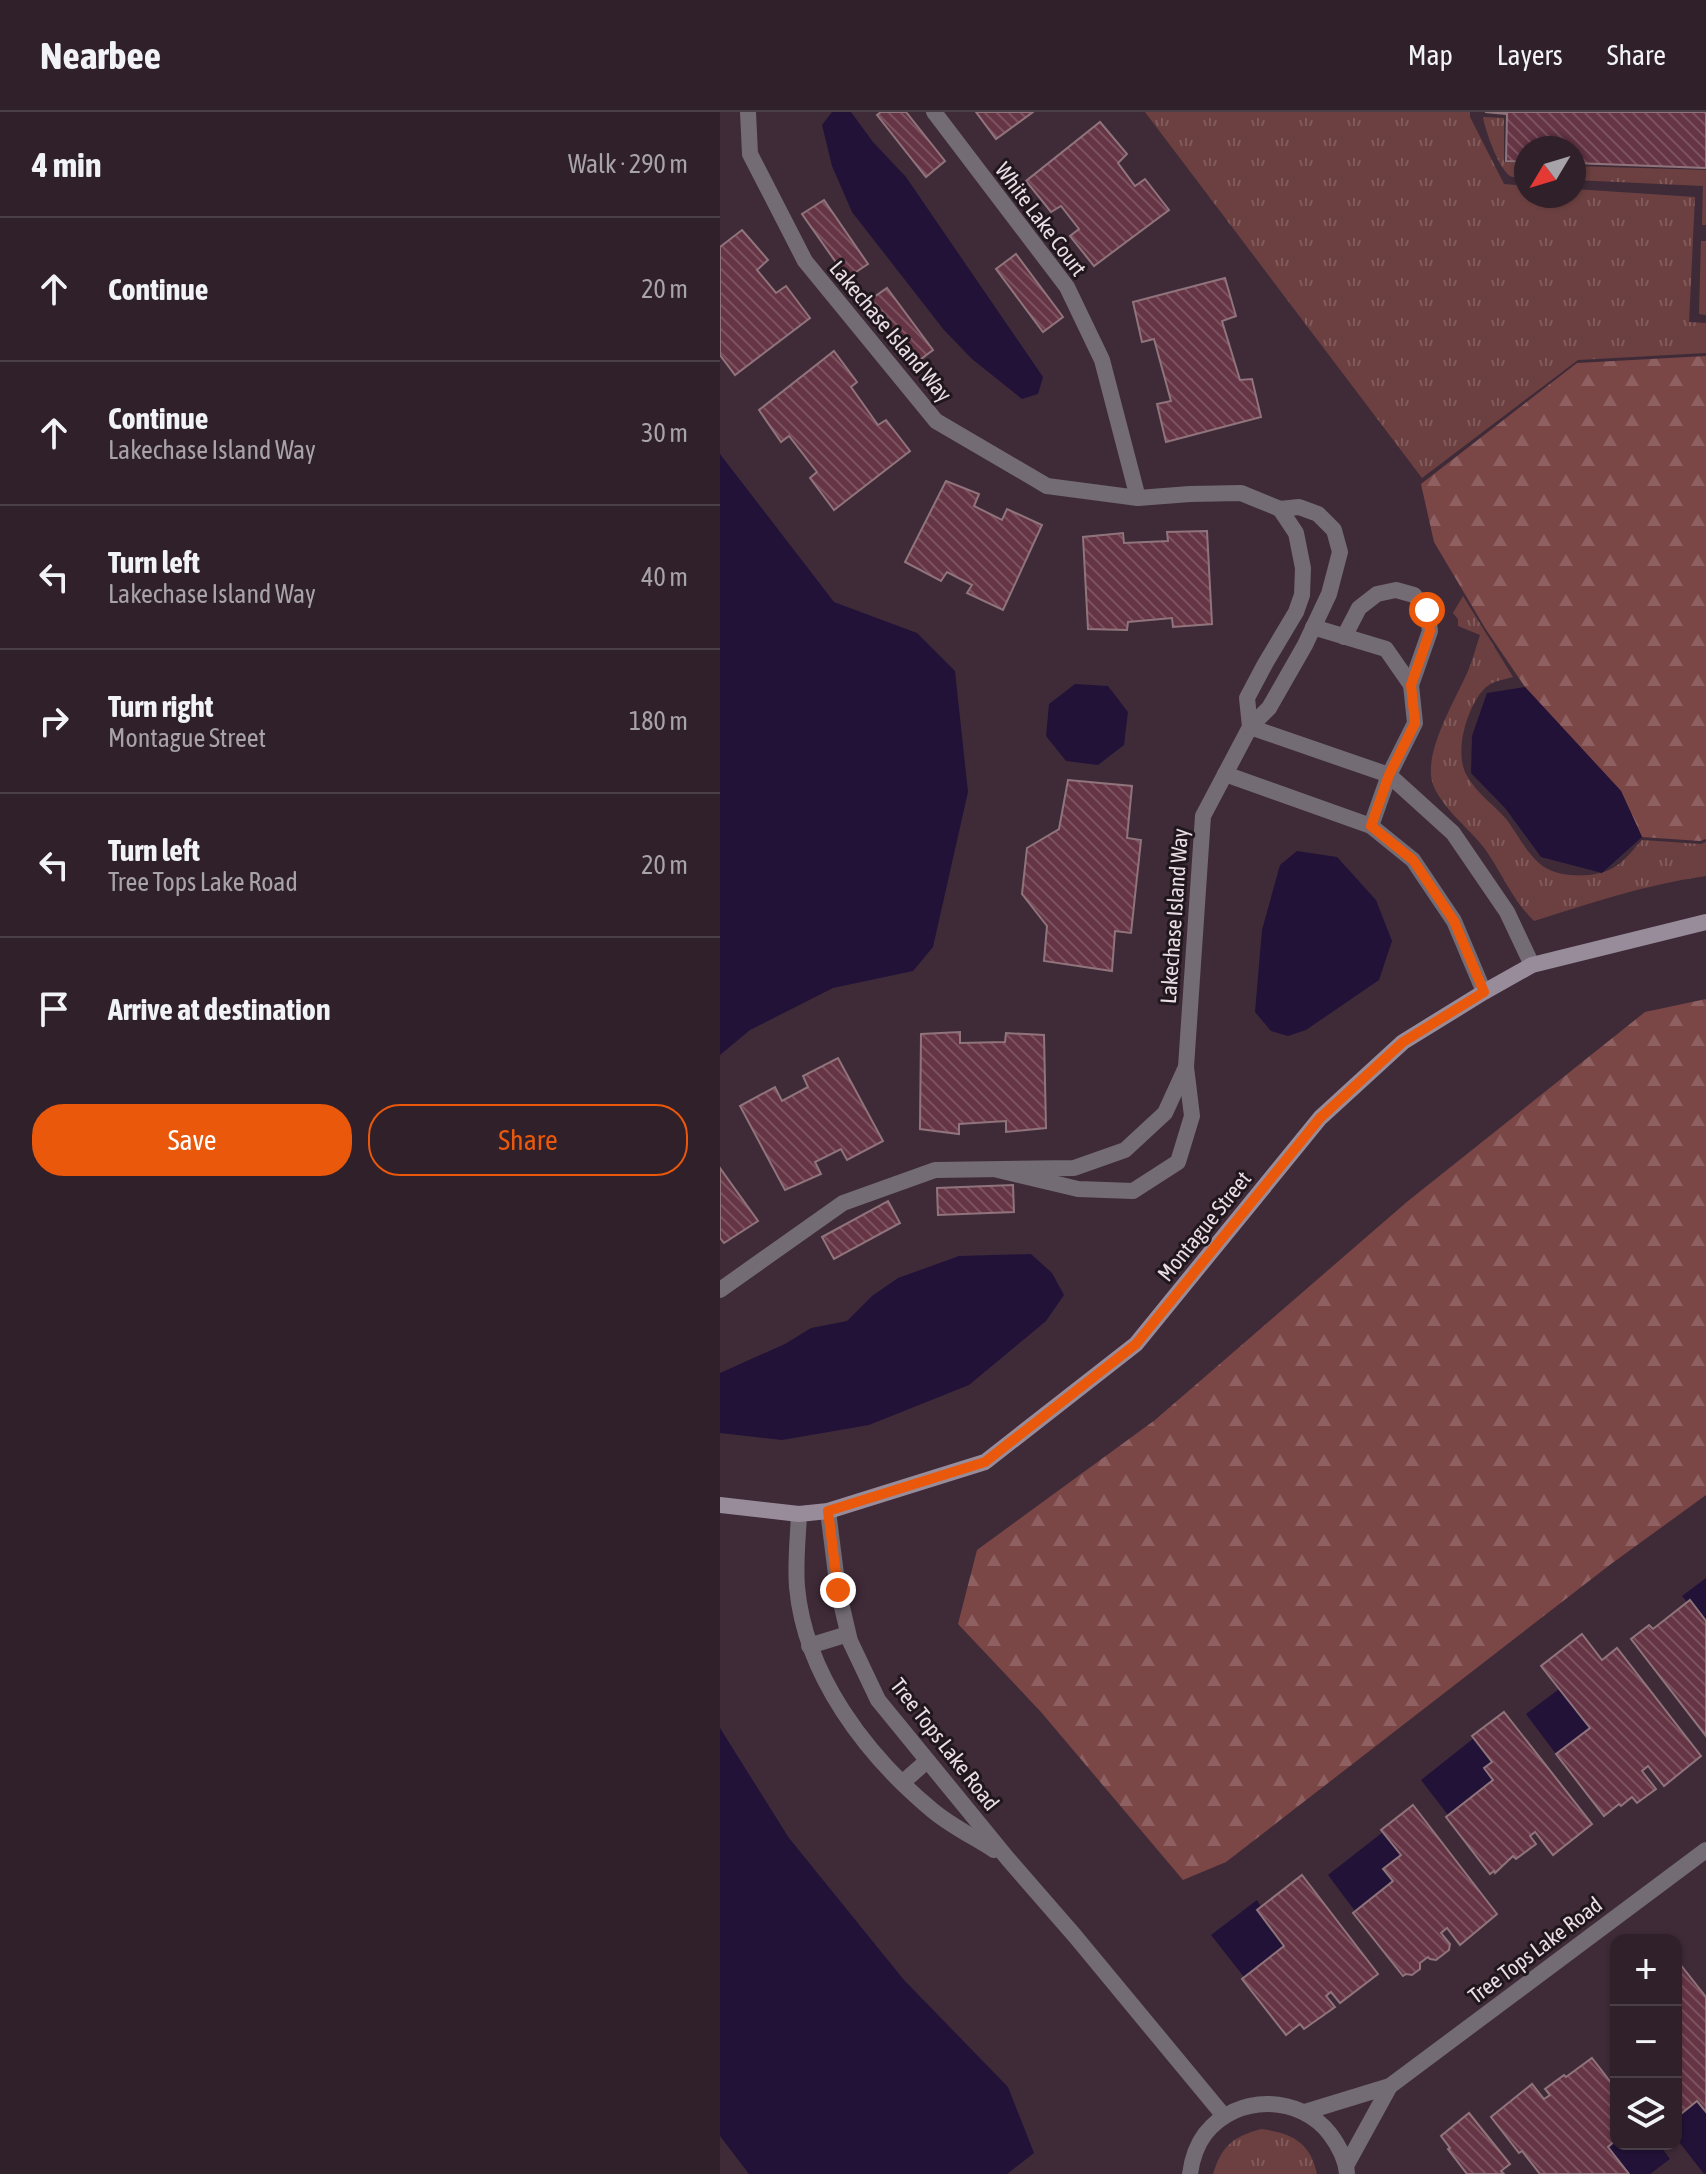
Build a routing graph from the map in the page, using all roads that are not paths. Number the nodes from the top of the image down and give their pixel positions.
1 (748, 112) edge
2 (934, 112) edge
3 (1138, 498) junction
4 (1280, 509) junction
5 (1313, 627) junction
6 (1344, 637) junction
7 (1411, 685) junction
8 (1250, 727) junction
9 (1225, 774) junction
10 (1389, 775) junction
11 (1371, 826) junction
12 (1706, 922) edge
13 (1532, 965) junction
14 (1484, 992) junction
15 (1186, 1067) junction
16 (998, 1170) junction
17 (720, 1290) edge
18 (720, 1505) edge
19 (828, 1511) junction
20 (799, 1514) junction
21 (848, 1634) junction
22 (809, 1646) junction
23 (927, 1761) junction
24 (903, 1782) junction
25 (1706, 1850) edge
26 (1008, 1859) junction
27 (1390, 2086) junction
28 (1305, 2112) junction
29 (1224, 2116) junction
30 (1346, 2170) edge
31 (1190, 2174) edge

1 - 3 street, Lakechase Island Way
2 - 3 street, White Lake Court
3 - 4 street, Lakechase Island Way
4 - 5 street, Lakechase Island Way
4 - 8 street
5 - 6 street
5 - 8 street, Lakechase Island Way
6 - 7 street
6 - 7 street
7 - 10 street
8 - 9 street, Lakechase Island Way
8 - 10 street
9 - 11 street
9 - 15 street, Lakechase Island Way
10 - 11 street
10 - 13 street
11 - 14 street
12 - 13 street, Montague Street
13 - 14 street, Montague Street
14 - 19 street, Montague Street
15 - 16 street, Lakechase Island Way
15 - 16 street, Lakechase Island Way
16 - 17 street, Lakechase Island Way
18 - 20 street, Montague Street
19 - 20 street, Montague Street
19 - 21 street, Tree Tops Lake Road
20 - 22 street, Tree Tops Lake Road
21 - 22 street
21 - 23 street, Tree Tops Lake Road
22 - 24 street, Tree Tops Lake Road
23 - 24 street
23 - 26 street, Tree Tops Lake Road
24 - 26 street, Tree Tops Lake Road
25 - 27 street, Tree Tops Lake Road
26 - 29 street, Tree Tops Lake Road
27 - 28 street, Tree Tops Lake Road
27 - 30 street, Tree Tops Lake Road
28 - 29 street, Tree Tops Lake Road
28 - 30 street, Tree Tops Lake Road
29 - 31 street

